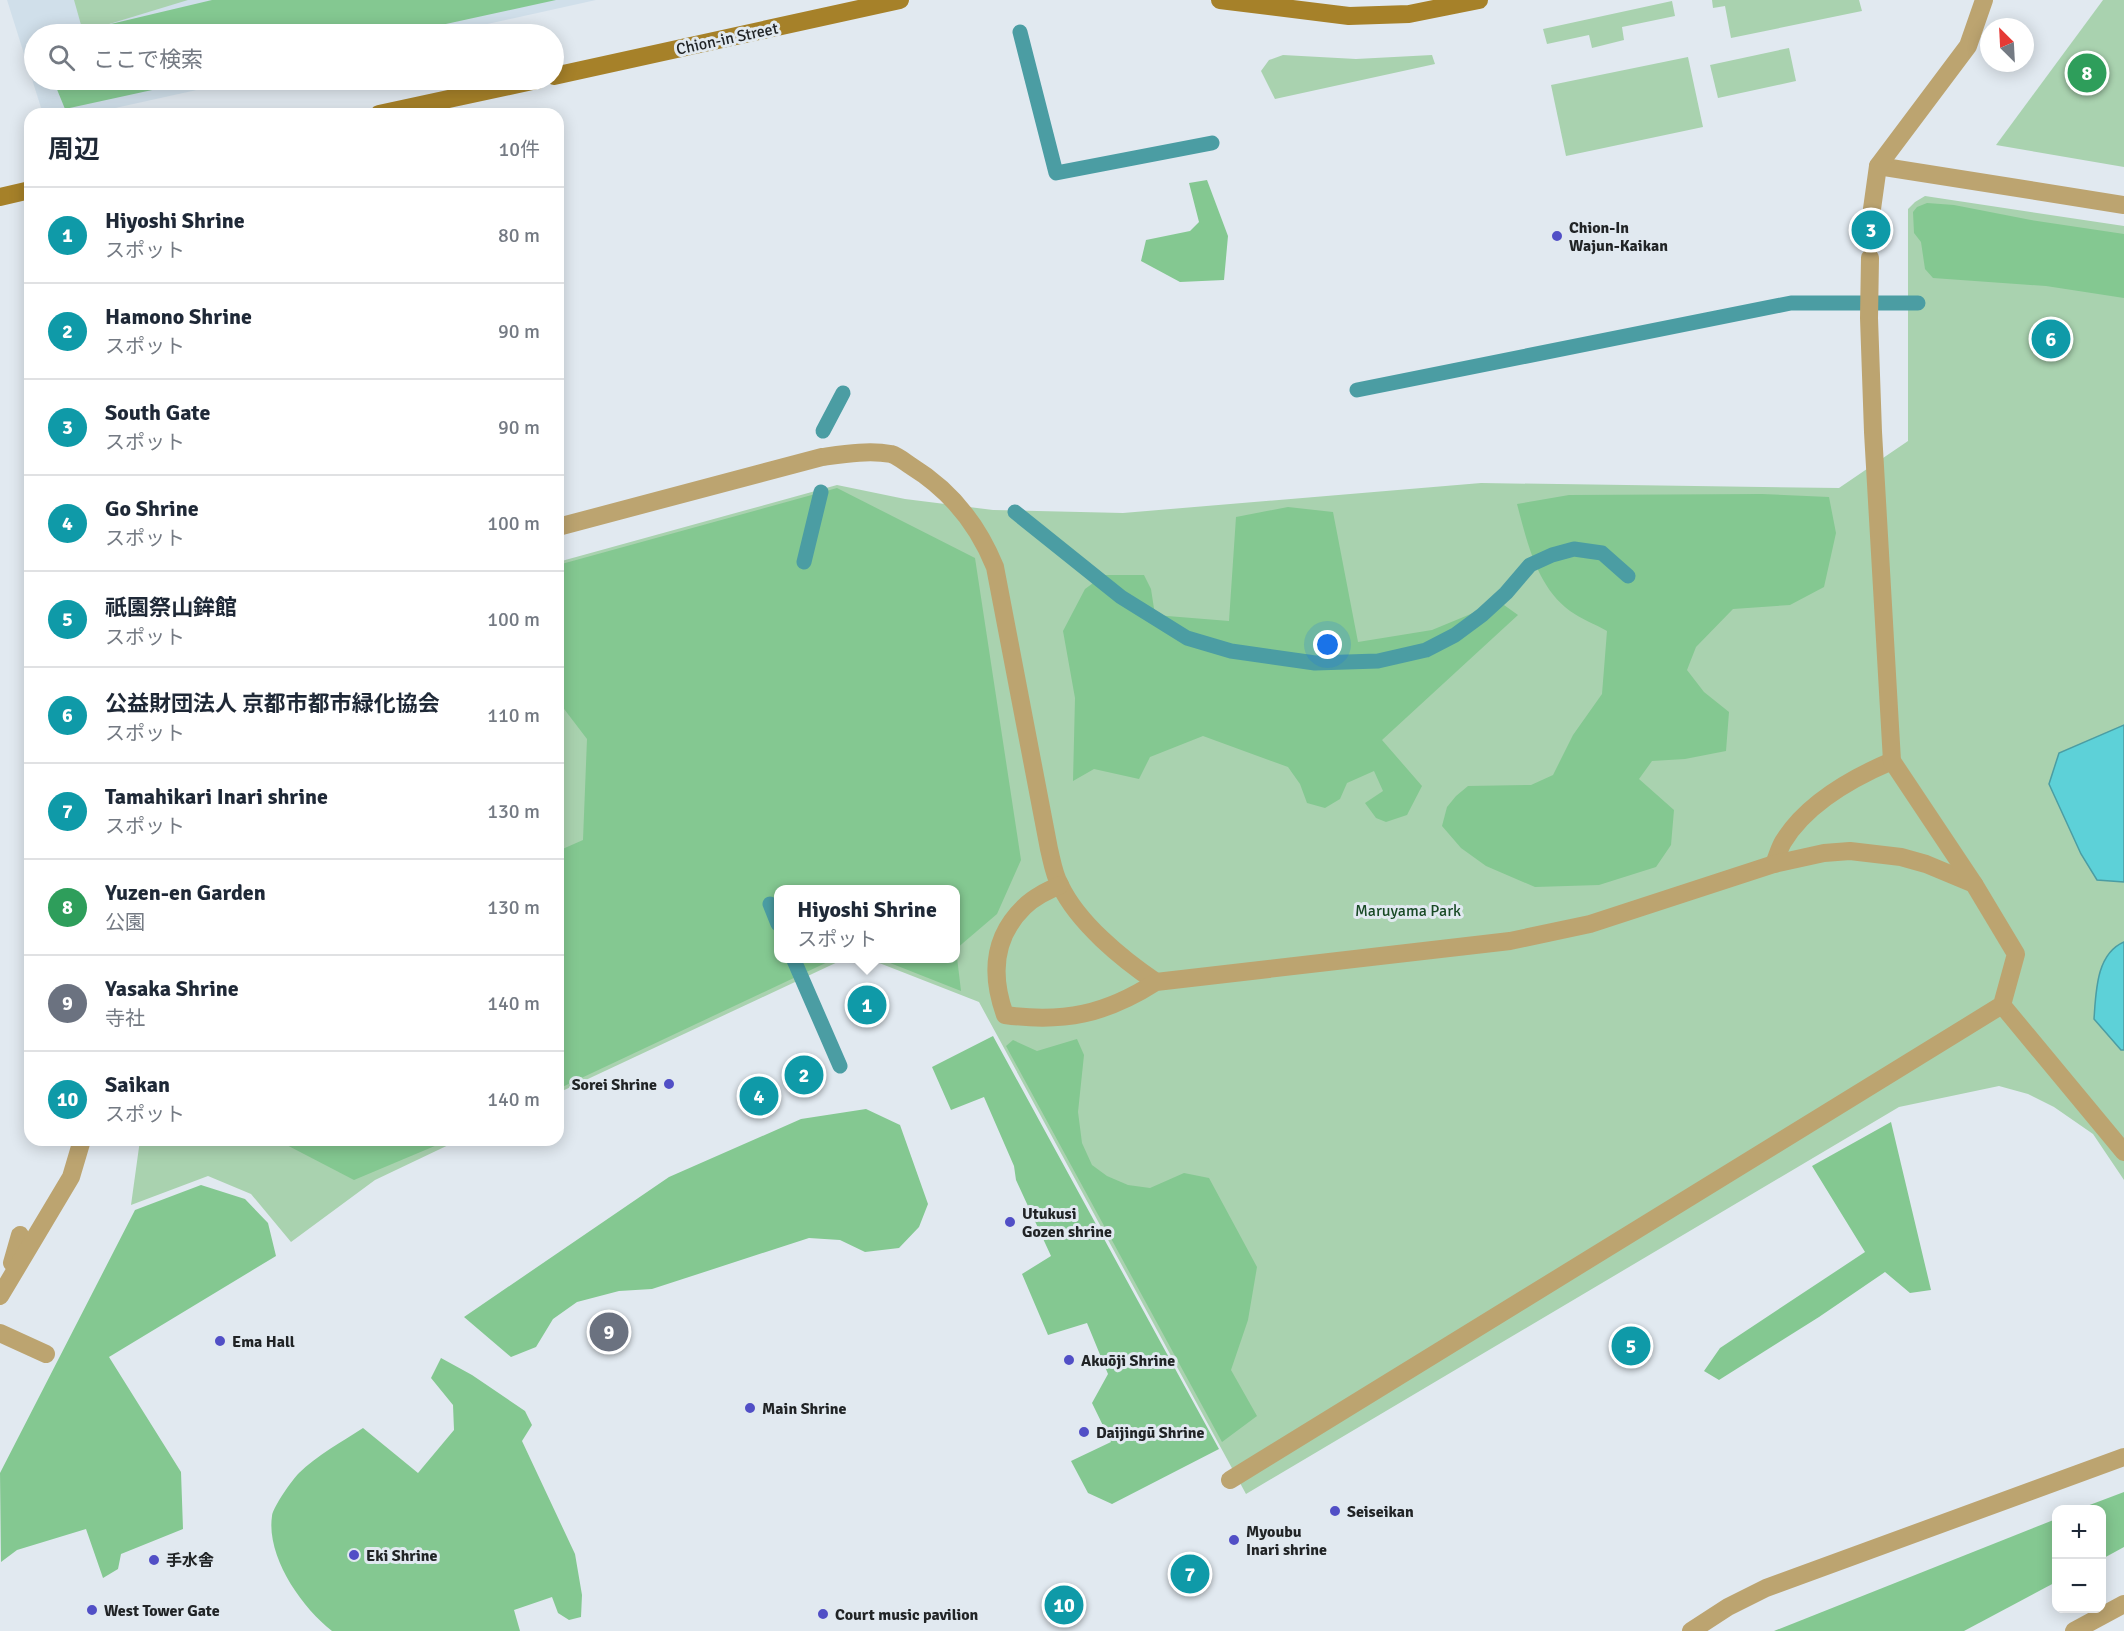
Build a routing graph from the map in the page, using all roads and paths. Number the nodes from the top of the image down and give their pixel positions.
1 (900, 0) edge
2 (1220, 0) edge
3 (1479, 0) edge
4 (1984, 0) edge
5 (564, 74) edge
6 (491, 90) edge
7 (407, 108) edge
8 (1878, 166) junction
9 (24, 191) edge
10 (0, 197) edge
11 (2124, 205) edge
12 (1871, 216) dead end
13 (1870, 258) dead end
14 (564, 525) edge
15 (1892, 761) junction
16 (1774, 864) junction
17 (1974, 884) junction
18 (1060, 885) junction
19 (1156, 982) junction
20 (2002, 1005) junction
21 (80, 1146) edge
22 (2124, 1152) edge
23 (20, 1235) dead end
24 (1, 1295) edge
25 (0, 1333) edge
26 (46, 1354) dead end
27 (2124, 1457) edge
28 (1230, 1480) dead end
29 (2124, 1604) edge
30 (1691, 1631) edge
31 (2074, 1631) edge

1 - 5 street, Chion-in Street
2 - 3 street
4 - 8 street
6 - 7 street
8 - 11 street
8 - 12 street
9 - 10 street
13 - 15 street
14 - 18 street
15 - 16 street
15 - 17 street
16 - 17 street
16 - 19 street
17 - 20 street
18 - 19 street
18 - 19 street
20 - 22 street
20 - 28 street
21 - 24 street
23 - 24 street
25 - 26 street
27 - 30 street
29 - 31 street

